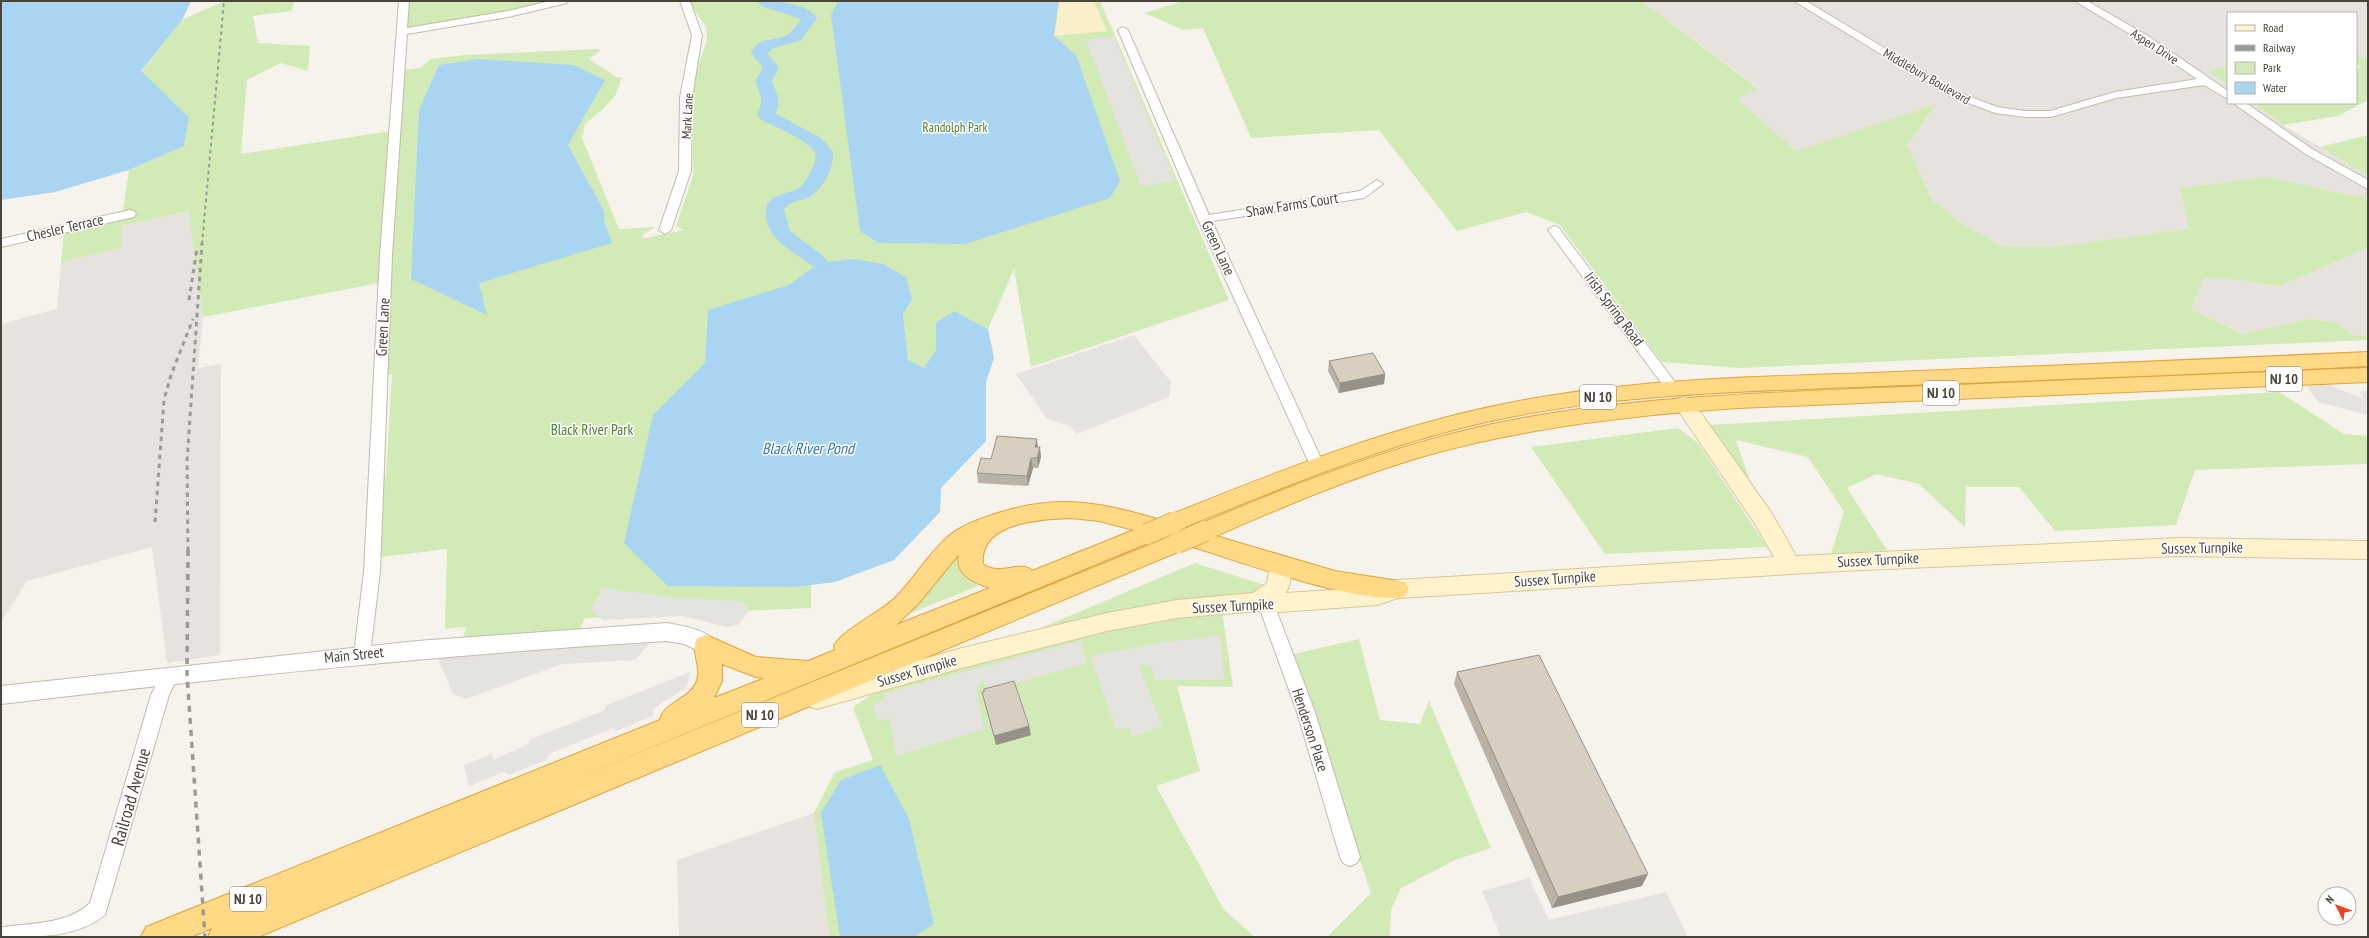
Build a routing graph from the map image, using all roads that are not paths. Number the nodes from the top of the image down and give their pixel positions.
1 (404, 1) edge
2 (563, 1) edge
3 (685, 1) edge
4 (1799, 1) edge
5 (2080, 1) edge
6 (1123, 30) dead end
7 (402, 32) junction
8 (2206, 81) junction
9 (2227, 95) edge
10 (2239, 104) edge
11 (1377, 184) dead end
12 (2368, 185) edge
13 (130, 214) dead end
14 (1204, 219) junction
15 (665, 230) dead end
16 (1554, 230) dead end
17 (1, 242) edge
18 (2368, 359) edge
19 (2368, 375) edge
20 (1679, 397) junction
21 (1318, 465) junction
22 (1002, 521) junction
23 (1176, 532) junction
24 (2368, 550) edge
25 (1078, 562) junction
26 (1276, 563) junction
27 (1790, 565) junction
28 (1397, 589) junction
29 (1262, 603) junction
30 (706, 645) junction
31 (362, 654) junction
32 (812, 670) junction
33 (169, 676) junction
34 (1, 695) edge
35 (757, 717) junction
36 (649, 736) junction
37 (1350, 857) dead end
38 (4, 937) edge
39 (156, 937) edge
40 (223, 937) edge

1 - 7 street, Green Lane
2 - 7 street
3 - 15 street, Mark Lane
4 - 8 street, Middlebury Boulevard
5 - 8 street, Aspen Drive
6 - 14 street, Green Lane
7 - 31 street, Green Lane
8 - 9 street, Aspen Drive
10 - 12 street
11 - 14 street, Shaw Farms Court
13 - 17 street, Chesler Terrace
14 - 21 street, Green Lane
16 - 20 street, Irish Spring Road
18 - 20 highway, NJ 10
19 - 20 highway, NJ 10
20 - 21 highway, NJ 10
20 - 23 highway, NJ 10, bridge
20 - 27 main road, Irish Spring Road
21 - 23 highway, NJ 10
22 - 25 highway
22 - 26 highway
22 - 32 highway
23 - 25 highway, NJ 10, bridge
23 - 35 highway, NJ 10
24 - 27 main road, Sussex Turnpike
25 - 32 highway, NJ 10
26 - 28 highway
26 - 29 main road
27 - 28 main road, Sussex Turnpike
28 - 29 main road, Sussex Turnpike
29 - 35 main road, Sussex Turnpike
29 - 37 street, Henderson Place
30 - 31 street, Main Street
30 - 32 highway
30 - 36 highway
31 - 33 street, Main Street
32 - 36 highway, NJ 10
33 - 34 street, Main Street
33 - 38 street, Railroad Avenue
35 - 40 highway, NJ 10
36 - 39 highway, NJ 10

